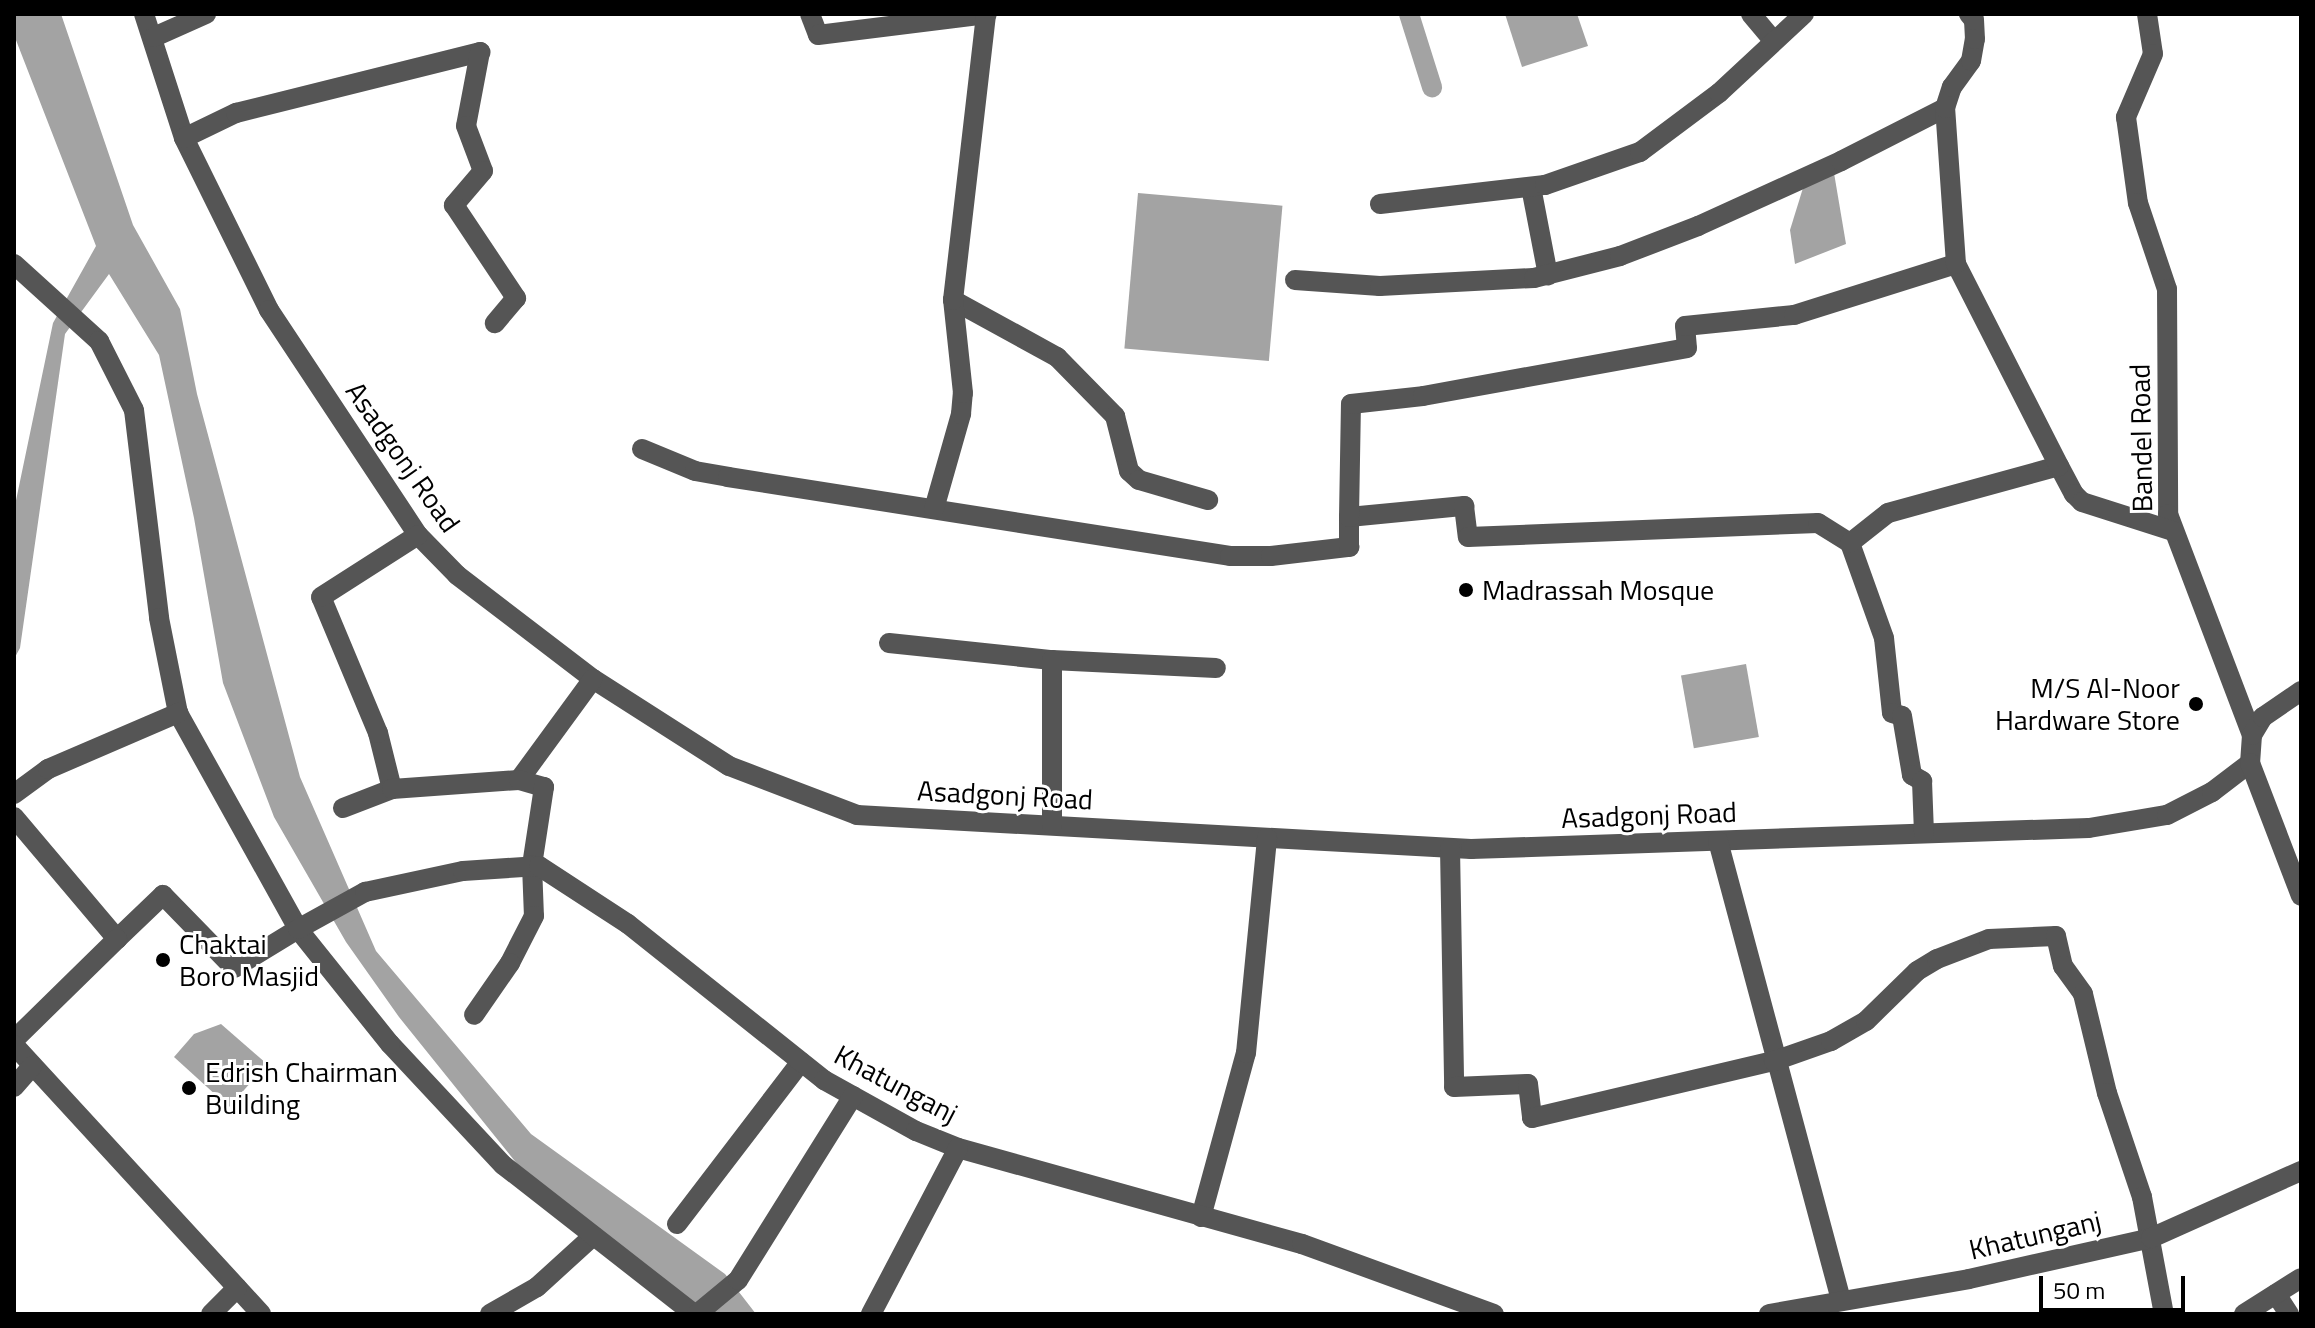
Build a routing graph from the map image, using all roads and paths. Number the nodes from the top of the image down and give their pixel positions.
1 (144, 14) edge
2 (206, 14) edge
3 (810, 14) edge
4 (986, 14) edge
5 (1751, 14) edge
6 (1804, 14) edge
7 (1969, 14) edge
8 (2147, 14) edge
9 (154, 37) junction
10 (1774, 41) junction
11 (1945, 108) junction
12 (184, 138) junction
13 (1531, 187) junction
14 (1380, 204) dead end
15 (14, 264) edge
16 (1956, 264) junction
17 (1548, 275) junction
18 (1295, 280) dead end
19 (953, 300) junction
20 (495, 323) dead end
21 (642, 449) dead end
22 (2059, 466) junction
23 (1208, 500) dead end
24 (934, 509) junction
25 (1349, 517) junction
26 (2173, 531) junction
27 (418, 535) junction
28 (1850, 543) junction
29 (889, 643) dead end
30 (1052, 660) junction
31 (1216, 668) dead end
32 (593, 679) junction
33 (2301, 691) edge
34 (178, 713) junction
35 (2252, 735) junction
36 (2250, 763) junction
37 (519, 780) junction
38 (392, 789) junction
39 (14, 794) edge
40 (343, 808) dead end
41 (14, 817) edge
42 (1052, 825) junction
43 (1924, 833) junction
44 (1267, 838) junction
45 (1718, 841) junction
46 (1450, 848) junction
47 (532, 865) junction
48 (2301, 896) edge
49 (304, 926) junction
50 (117, 939) junction
51 (474, 1015) dead end
52 (14, 1042) edge
53 (1774, 1061) junction
54 (801, 1062) junction
55 (32, 1066) junction
56 (14, 1087) edge
57 (853, 1096) junction
58 (958, 1148) junction
59 (2301, 1171) edge
60 (1201, 1217) junction
61 (677, 1224) dead end
62 (593, 1236) junction
63 (2151, 1238) junction
64 (2301, 1278) edge
65 (237, 1288) junction
66 (2276, 1294) junction
67 (1841, 1301) junction
68 (211, 1314) edge
69 (261, 1314) edge
70 (490, 1314) edge
71 (696, 1314) edge
72 (871, 1314) edge
73 (1494, 1314) edge
74 (1769, 1314) edge
75 (2164, 1314) edge
76 (2244, 1314) edge
77 (2289, 1314) edge

1 - 9 street, Asadgonj Road
2 - 9 street
3 - 4 street
4 - 19 street
5 - 10 street
6 - 10 street
7 - 11 street
8 - 26 street, Bandel Road
9 - 12 street, Asadgonj Road
10 - 13 street
11 - 16 street
11 - 17 street
12 - 20 street
12 - 27 street, Asadgonj Road
13 - 14 street
13 - 17 street
15 - 34 street
16 - 22 street
16 - 25 street
17 - 18 street
19 - 23 street
19 - 24 street
21 - 24 street
22 - 26 street
22 - 28 street
24 - 25 street
25 - 28 street
26 - 35 street, Bandel Road
27 - 32 street, Asadgonj Road
27 - 38 street
28 - 43 street
29 - 30 street
30 - 31 street
30 - 42 street
32 - 37 street
32 - 42 street, Asadgonj Road
33 - 35 street
34 - 39 street
34 - 49 street
35 - 36 street, Bandel Road
36 - 43 street, Asadgonj Road
36 - 48 street, Bandel Road
37 - 38 street
37 - 47 street
38 - 40 street
41 - 50 street
42 - 44 street, Asadgonj Road
43 - 45 street, Asadgonj Road
44 - 46 street, Asadgonj Road
44 - 60 street
45 - 46 street, Asadgonj Road
45 - 53 street
46 - 53 street
47 - 49 street
47 - 51 street
47 - 54 street, Khatunganj
49 - 50 street
49 - 62 street
50 - 52 street
52 - 55 street
53 - 63 street
53 - 67 street
54 - 57 street, Khatunganj
54 - 61 street
55 - 56 street
55 - 65 street
57 - 58 street, Khatunganj
57 - 71 street
58 - 60 street, Khatunganj
58 - 72 street
59 - 63 street, Khatunganj
60 - 73 street, Khatunganj
62 - 70 street
62 - 71 street
63 - 67 street, Khatunganj
63 - 75 street
64 - 66 street
65 - 68 street
65 - 69 street
66 - 76 street
66 - 77 street
67 - 74 street, Khatunganj

